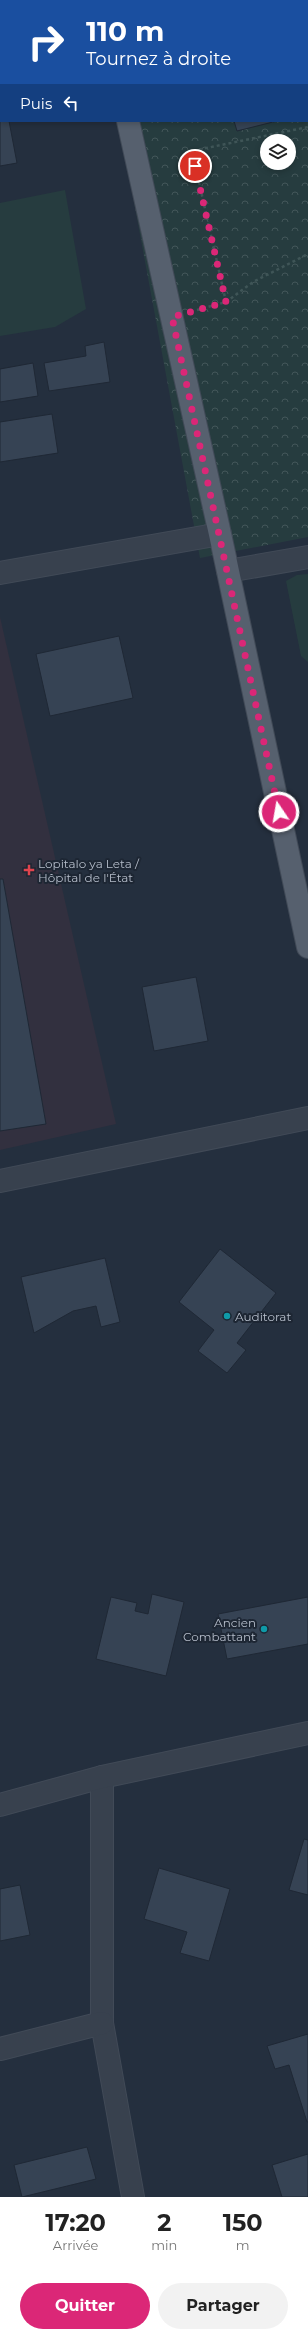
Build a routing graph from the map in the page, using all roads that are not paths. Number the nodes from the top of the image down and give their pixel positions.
1 (128, 122) edge
2 (220, 534) junction
3 (308, 558) edge
4 (228, 571) junction
5 (0, 573) edge
6 (308, 947) edge
7 (308, 1118) edge
8 (0, 1181) edge
9 (308, 1733) edge
10 (102, 1777) junction
11 (0, 1805) edge
12 (102, 2023) junction
13 (0, 2049) edge
14 (133, 2197) edge

1 - 2 main road
2 - 4 main road
2 - 5 street
3 - 4 street
4 - 6 main road
7 - 8 street
9 - 10 street
10 - 11 street
10 - 12 street
12 - 13 street
12 - 14 street

